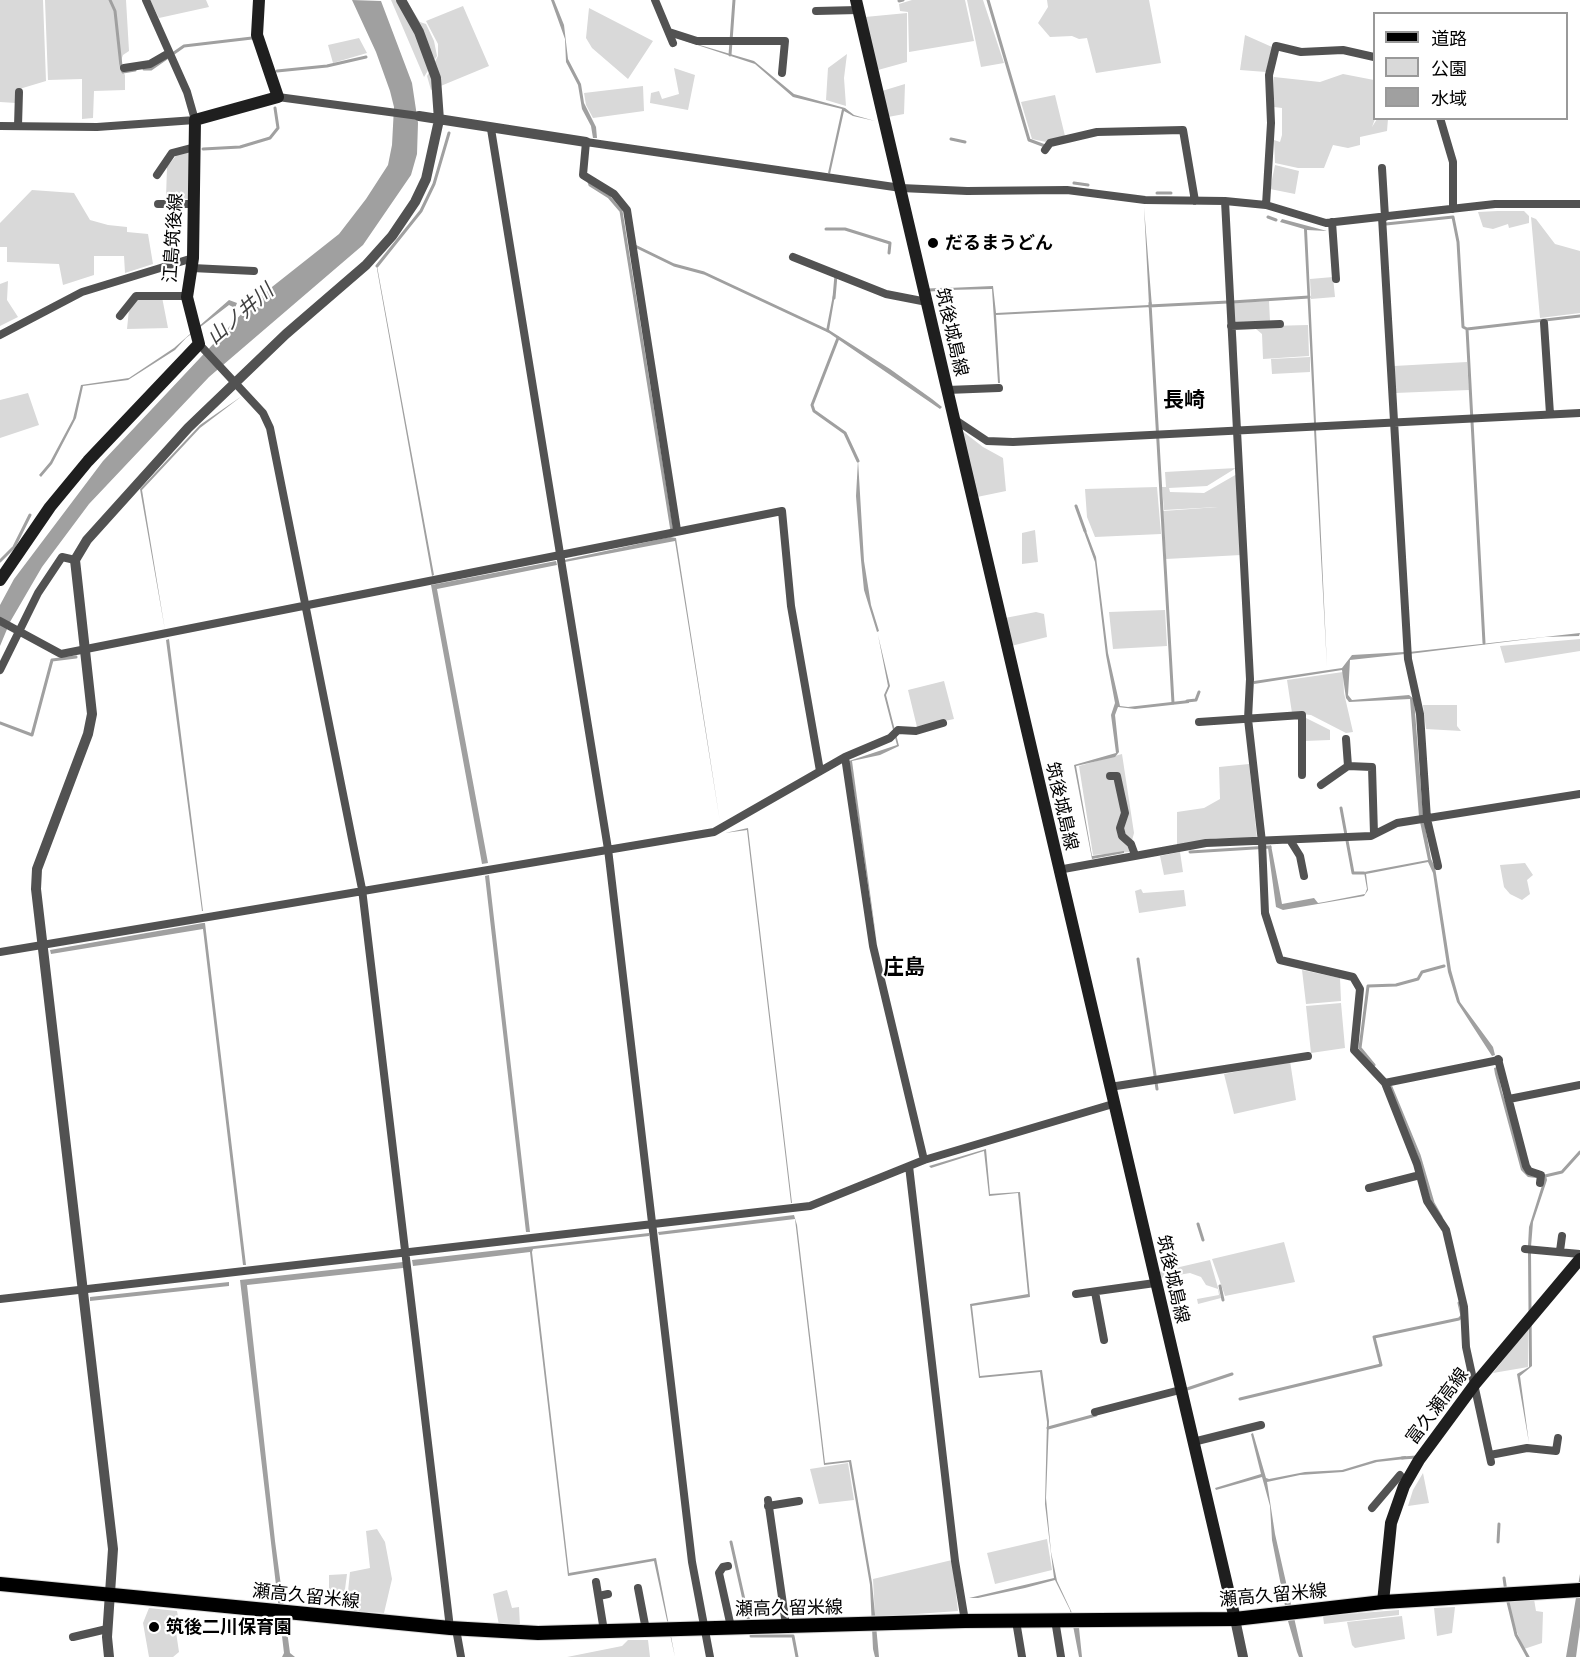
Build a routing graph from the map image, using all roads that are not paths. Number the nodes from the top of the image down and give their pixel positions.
1 (146, 0) edge
2 (259, 0) edge
3 (401, 0) edge
4 (655, 0) edge
5 (857, 5) edge
6 (816, 11) dead end
7 (669, 32) junction
8 (673, 43) dead end
9 (169, 53) junction
10 (1373, 57) edge
11 (124, 68) dead end
12 (782, 73) dead end
13 (19, 92) dead end
14 (278, 97) junction
15 (419, 116) joint
16 (195, 120) junction
17 (438, 120) junction
18 (1441, 120) edge
19 (0, 126) edge
20 (18, 126) junction
21 (490, 129) junction
22 (586, 142) junction
23 (195, 147) junction
24 (1045, 150) dead end
25 (1382, 168) dead end
26 (156, 175) dead end
27 (902, 188) junction
28 (1195, 201) junction
29 (1225, 201) junction
30 (158, 204) dead end
31 (194, 204) junction
32 (1580, 204) edge
33 (1266, 205) junction
34 (1453, 209) junction
35 (1383, 217) junction
36 (1332, 222) junction
37 (793, 256) dead end
38 (192, 263) junction
39 (254, 271) dead end
40 (1336, 279) dead end
41 (187, 296) junction
42 (927, 302) junction
43 (120, 316) dead end
44 (1544, 322) dead end
45 (1280, 324) dead end
46 (1231, 326) junction
47 (0, 335) edge
48 (202, 347) junction
49 (236, 382) junction
50 (999, 388) dead end
51 (947, 390) junction
52 (1580, 413) edge
53 (1550, 414) junction
54 (953, 419) junction
55 (1394, 421) junction
56 (1236, 430) junction
57 (677, 530) junction
58 (560, 555) junction
59 (75, 560) junction
60 (0, 580) edge
61 (306, 606) junction
62 (0, 621) edge
63 (15, 630) junction
64 (85, 650) junction
65 (0, 670) edge
66 (1248, 719) junction
67 (1199, 722) dead end
68 (943, 723) dead end
69 (1346, 739) dead end
70 (844, 757) junction
71 (1348, 766) junction
72 (820, 771) junction
73 (1302, 775) dead end
74 (1110, 776) dead end
75 (1321, 785) dead end
76 (1580, 794) edge
77 (1427, 819) junction
78 (1374, 834) junction
79 (1290, 840) junction
80 (1262, 842) junction
81 (608, 849) junction
82 (1135, 855) junction
83 (1438, 866) dead end
84 (1059, 870) junction
85 (1304, 876) dead end
86 (362, 889) junction
87 (43, 945) junction
88 (0, 952) edge
89 (1308, 1056) dead end
90 (1385, 1083) junction
91 (1580, 1085) edge
92 (1110, 1088) junction
93 (1509, 1100) junction
94 (1113, 1104) junction
95 (924, 1160) junction
96 (909, 1166) junction
97 (1420, 1176) junction
98 (1540, 1183) dead end
99 (1369, 1188) dead end
100 (651, 1225) junction
101 (1562, 1236) dead end
102 (1525, 1249) dead end
103 (1560, 1251) junction
104 (407, 1254) junction
105 (1580, 1254) edge
106 (1580, 1260) edge
107 (1155, 1283) junction
108 (82, 1290) junction
109 (1095, 1292) junction
110 (1076, 1294) dead end
111 (0, 1299) edge
112 (1104, 1340) dead end
113 (1475, 1384) junction
114 (1180, 1390) junction
115 (1095, 1413) dead end
116 (1261, 1425) dead end
117 (1558, 1438) dead end
118 (1192, 1442) junction
119 (1400, 1475) dead end
120 (799, 1501) dead end
121 (1372, 1508) dead end
122 (728, 1566) dead end
123 (596, 1582) dead end
124 (0, 1584) edge
125 (638, 1588) dead end
126 (1576, 1589) edge
127 (108, 1594) junction
128 (608, 1594) dead end
129 (598, 1596) junction
130 (1383, 1602) junction
131 (1235, 1619) junction
132 (1057, 1620) junction
133 (965, 1621) junction
134 (1016, 1621) junction
135 (786, 1625) junction
136 (731, 1627) junction
137 (706, 1628) junction
138 (107, 1629) junction
139 (453, 1629) junction
140 (646, 1630) junction
141 (604, 1631) junction
142 (73, 1637) dead end
143 (109, 1657) edge
144 (461, 1657) edge
145 (710, 1657) edge
146 (1022, 1657) edge
147 (1061, 1657) edge
148 (1243, 1657) edge

1 - 9 street
2 - 14 main road
3 - 17 street
4 - 7 street
5 - 6 street
5 - 27 main road, 筑後城島線
7 - 8 street
7 - 12 street
9 - 11 street
9 - 16 street
10 - 33 street
13 - 20 street
14 - 15 street
14 - 16 main road
15 - 17 street
16 - 20 street
16 - 23 main road, 江島筑後線
17 - 21 street
17 - 49 street
18 - 34 street
19 - 20 street
21 - 22 street
21 - 58 street
22 - 27 street
22 - 57 street
23 - 26 street
23 - 31 main road, 江島筑後線
24 - 28 street
25 - 35 street
27 - 28 street
27 - 42 main road, 筑後城島線
28 - 29 street
29 - 33 street
29 - 46 street
30 - 31 street
31 - 38 main road, 江島筑後線
32 - 34 street
33 - 36 street
34 - 35 street
35 - 36 street
35 - 55 street
36 - 40 street
37 - 42 street
38 - 39 street
38 - 41 main road, 江島筑後線
38 - 47 street
41 - 43 street
41 - 48 main road, 江島筑後線
42 - 51 main road, 筑後城島線
44 - 53 street
45 - 46 street
46 - 56 street
48 - 49 street
48 - 60 main road
49 - 59 street
49 - 61 street
50 - 51 street
51 - 54 main road, 筑後城島線
52 - 53 street
53 - 55 street
54 - 56 street
54 - 84 main road, 筑後城島線
55 - 56 street
55 - 77 street
56 - 66 street
57 - 58 street
57 - 72 street
58 - 61 street
58 - 81 street
59 - 63 street
59 - 64 street
61 - 64 street
61 - 86 street
62 - 63 street
63 - 64 street
63 - 65 street
64 - 87 street
66 - 67 street
66 - 73 street
66 - 80 street
68 - 70 street
69 - 71 street
70 - 72 street
70 - 95 street
71 - 75 street
71 - 78 street
72 - 81 street
74 - 82 street
76 - 77 street
77 - 78 street
77 - 83 street
78 - 79 street
79 - 80 street
79 - 85 street
80 - 82 street
80 - 90 street
81 - 86 street
81 - 100 street
82 - 84 street
84 - 92 main road, 筑後城島線
86 - 87 street
86 - 104 street
87 - 88 street
87 - 108 street
89 - 92 street
90 - 93 street
90 - 97 street
91 - 93 street
92 - 94 main road, 筑後城島線
93 - 98 street
94 - 95 street
94 - 107 main road, 筑後城島線
95 - 96 street
96 - 100 street
96 - 133 street
97 - 99 street
97 - 113 street
100 - 104 street
100 - 137 street
101 - 103 street
102 - 103 street
103 - 105 street
104 - 108 street
104 - 139 street
106 - 113 main road, 富久瀬高線
107 - 109 street
107 - 114 main road, 筑後城島線
108 - 111 street
108 - 127 street
109 - 110 street
109 - 112 street
113 - 117 street
113 - 130 main road, 富久瀬高線
114 - 115 street
114 - 118 main road, 筑後城島線
116 - 118 street
118 - 131 main road, 筑後城島線
119 - 121 street
120 - 135 street
122 - 136 street
123 - 129 street
124 - 127 main road, 瀬高久留米線
125 - 140 street
126 - 130 main road, 瀬高久留米線
127 - 138 street
127 - 139 main road, 瀬高久留米線
128 - 129 street
129 - 141 street
130 - 131 main road, 瀬高久留米線
131 - 132 main road, 瀬高久留米線
131 - 148 street
132 - 134 main road, 瀬高久留米線
132 - 147 street
133 - 134 main road, 瀬高久留米線
133 - 135 main road, 瀬高久留米線
134 - 146 street
135 - 136 main road, 瀬高久留米線
136 - 137 main road, 瀬高久留米線
137 - 140 main road, 瀬高久留米線
137 - 145 street
138 - 142 street
138 - 143 street
139 - 141 main road, 瀬高久留米線
139 - 144 street
140 - 141 main road, 瀬高久留米線

